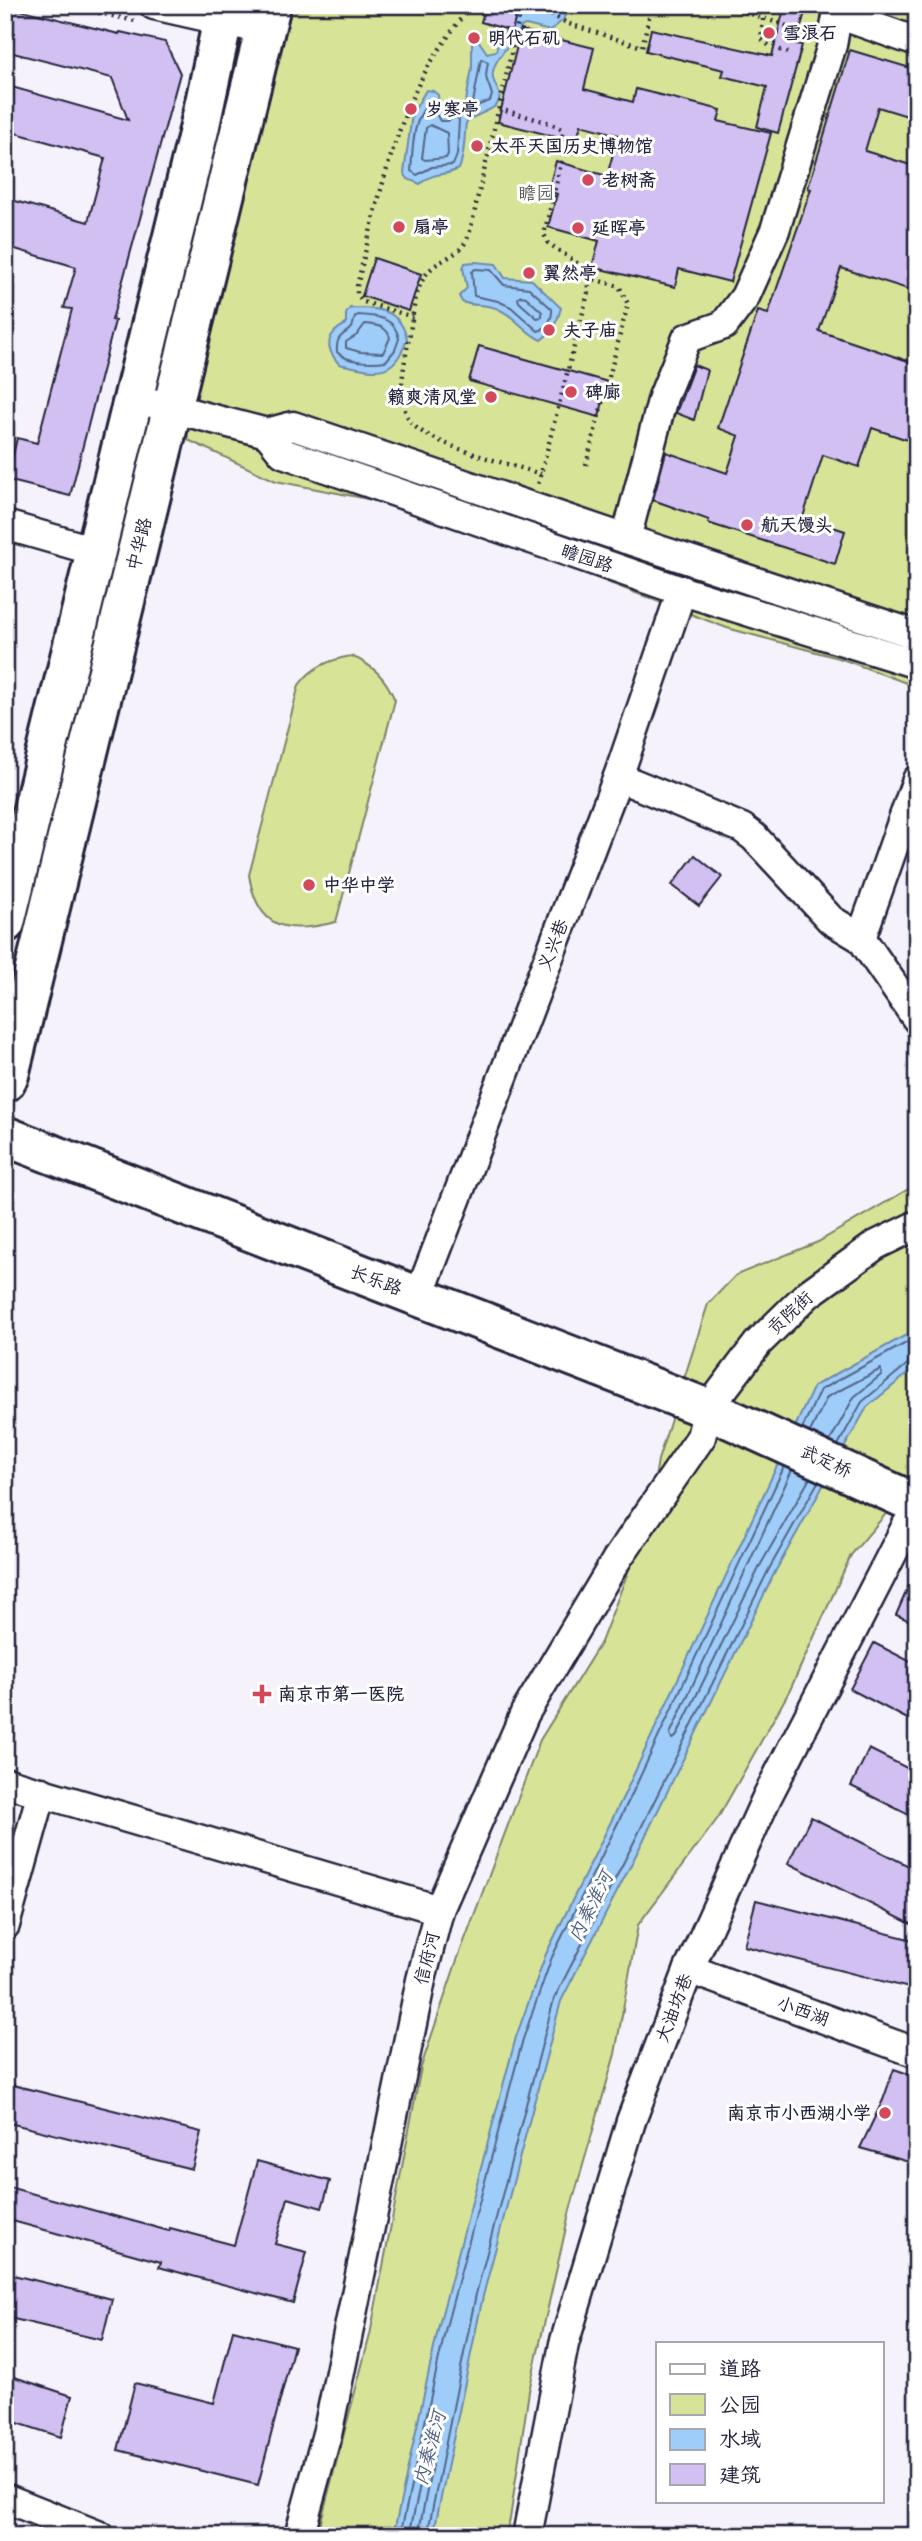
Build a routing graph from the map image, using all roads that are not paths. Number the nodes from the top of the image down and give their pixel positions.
1 (154, 5) edge
2 (839, 6) edge
3 (225, 13) edge
4 (268, 18) edge
5 (917, 42) edge
6 (133, 398) junction
7 (267, 433) junction
8 (5, 525) edge
9 (626, 540) junction
10 (95, 551) junction
11 (682, 558) junction
12 (723, 571) junction
13 (677, 589) junction
14 (712, 600) junction
15 (917, 635) edge
16 (917, 664) edge
17 (618, 777) junction
18 (917, 780) edge
19 (5, 923) edge
20 (861, 938) junction
21 (917, 1019) edge
22 (5, 1082) edge
23 (5, 1136) edge
24 (917, 1225) edge
25 (419, 1296) junction
26 (705, 1423) junction
27 (747, 1425) joint
28 (913, 1506) edge
29 (5, 1782) edge
30 (42, 1792) junction
31 (439, 1910) junction
32 (5, 1926) edge
33 (689, 1969) junction
34 (917, 2053) edge
35 (5, 2498) edge
36 (100, 2536) edge
37 (299, 2536) edge
38 (527, 2536) edge

1 - 3 street
2 - 5 street
2 - 9 street
3 - 4 street
3 - 6 main road
4 - 22 main road, 中华路
6 - 7 street, 瞻园路
6 - 10 main road
7 - 9 street, 瞻园路
7 - 13 street, 瞻园路
8 - 10 street
9 - 11 street, 瞻园路
10 - 19 main road
11 - 12 street, 瞻园路
11 - 13 street
12 - 14 street
12 - 15 street, 瞻园路
13 - 14 street, 瞻园路
13 - 17 street, 义兴巷
14 - 16 street, 瞻园路
17 - 20 street
17 - 25 street, 义兴巷
18 - 20 street
20 - 21 street
23 - 25 main road, 长乐路
24 - 26 street, 贡院街
25 - 26 main road, 长乐路
26 - 27 main road, 长乐路
26 - 31 street, 信府河
27 - 28 main road, 武定桥
28 - 33 street, 大油坊巷
29 - 30 street
30 - 31 street
30 - 32 street
31 - 37 street, 信府河
33 - 34 street, 小西湖
33 - 38 street, 大油坊巷
35 - 36 street

